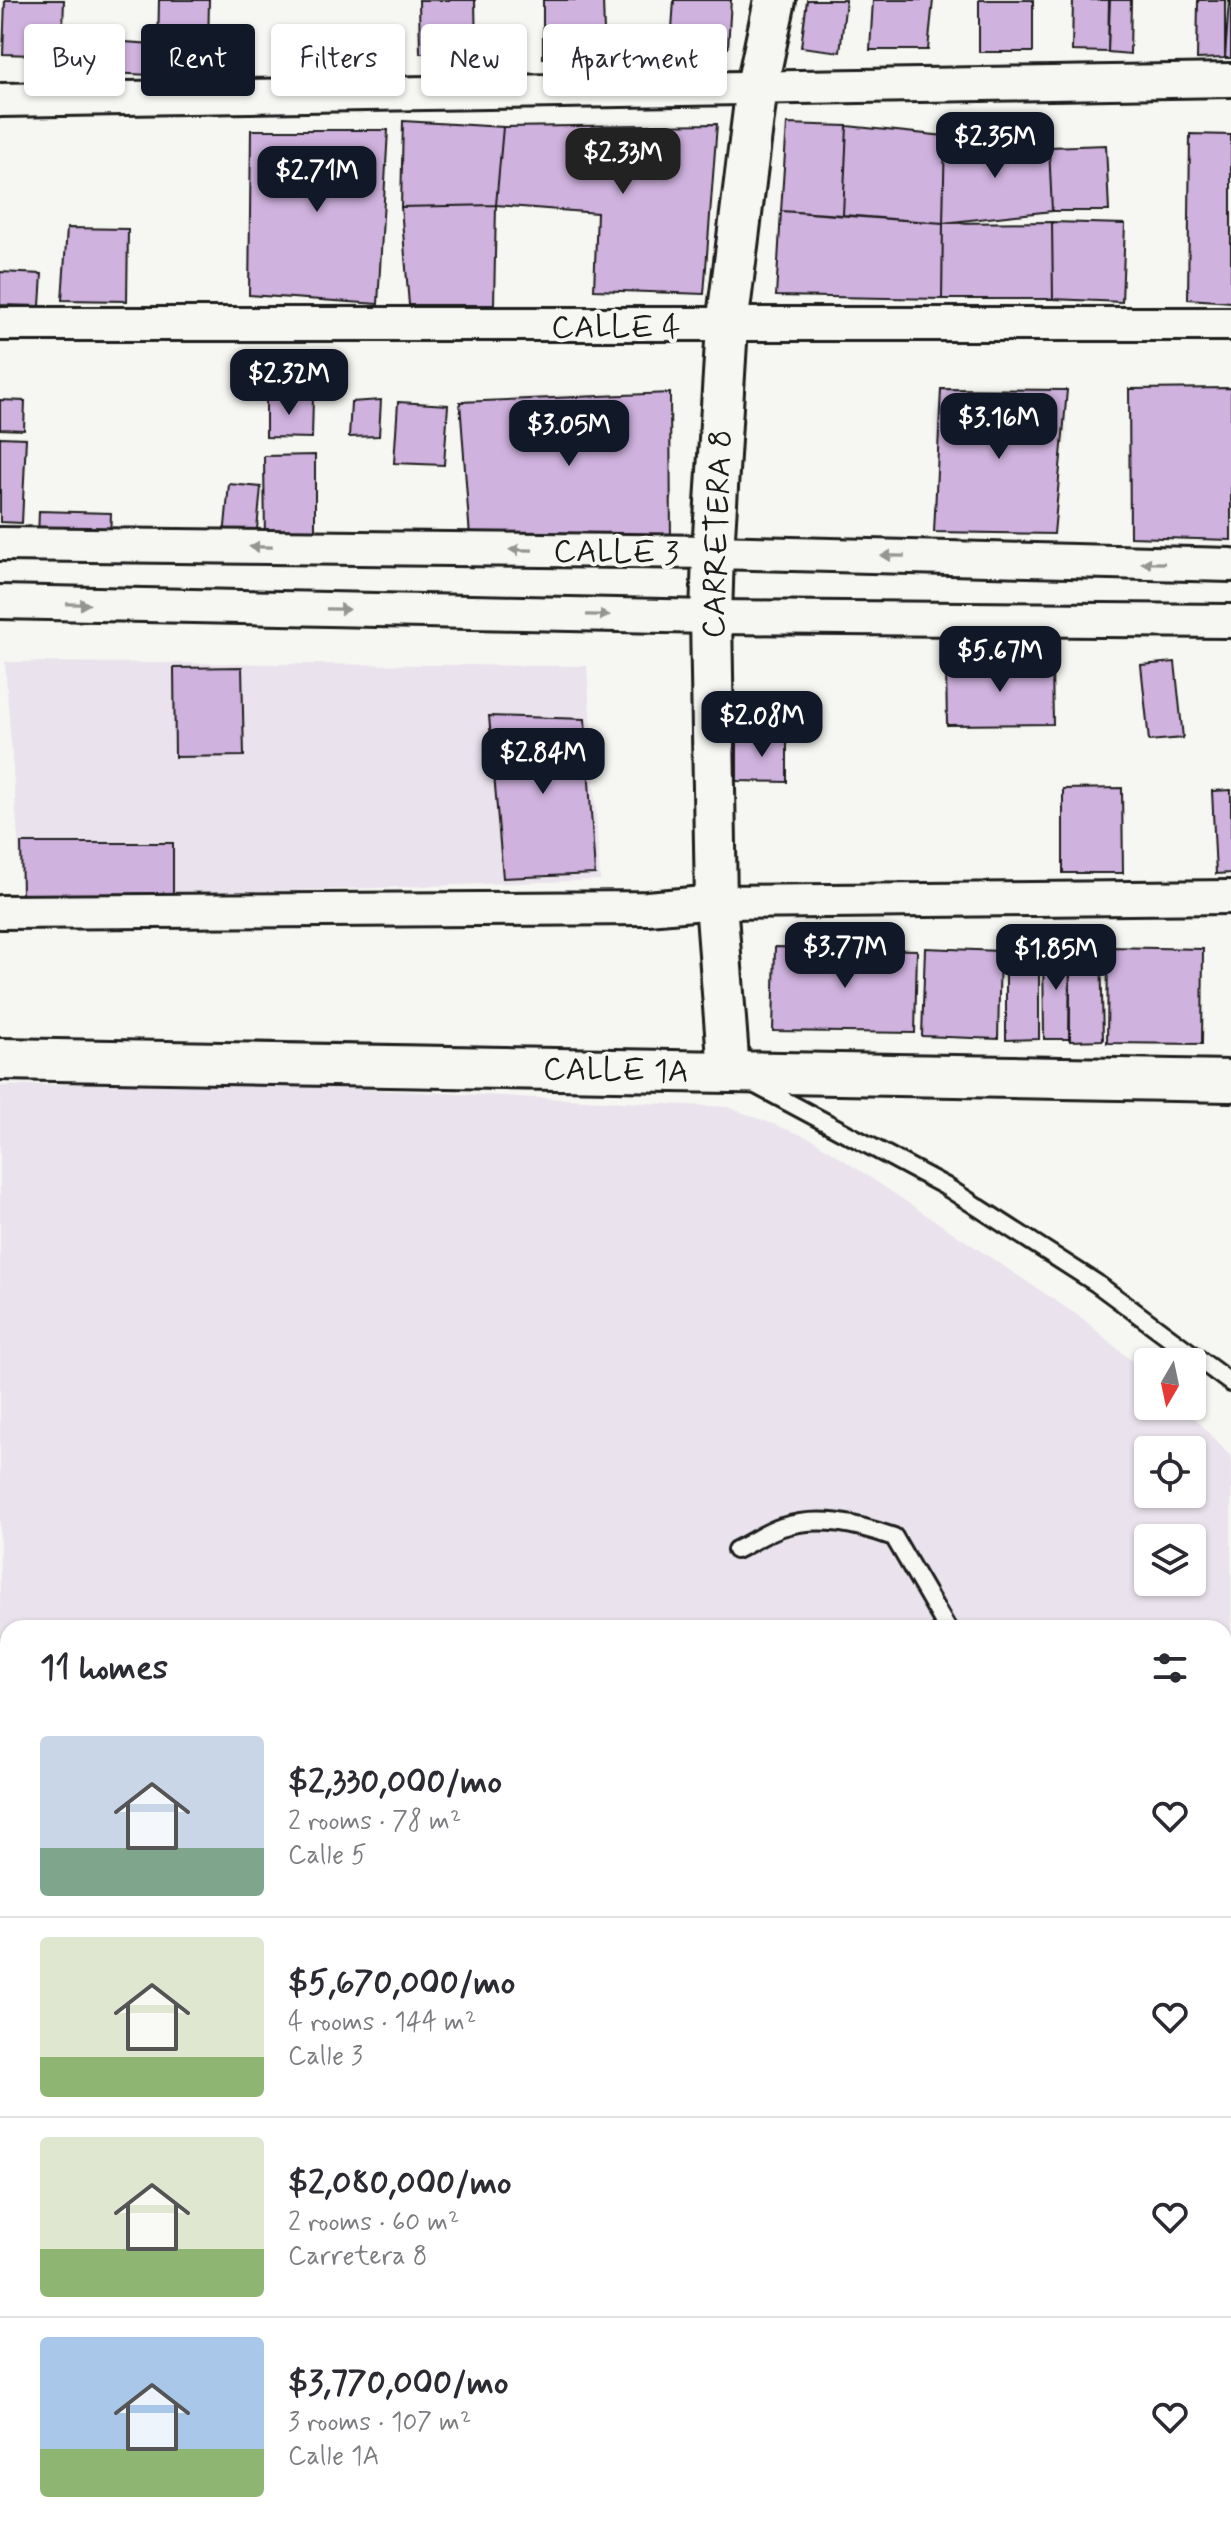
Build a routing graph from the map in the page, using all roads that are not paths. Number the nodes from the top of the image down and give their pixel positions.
1 (775, 0) edge
2 (1231, 80) edge
3 (757, 86) junction
4 (0, 100) edge
5 (0, 324) edge
6 (1231, 324) edge
7 (727, 326) junction
8 (0, 544) edge
9 (713, 552) junction
10 (1231, 565) edge
11 (0, 602) edge
12 (711, 617) junction
13 (1231, 621) edge
14 (1231, 897) edge
15 (716, 902) junction
16 (0, 912) edge
17 (0, 1059) edge
18 (729, 1071) junction
19 (1231, 1081) edge
20 (1231, 1383) edge
21 (736, 1550) dead end
22 (942, 1620) edge

1 - 3 street, CARRETERA 8
2 - 3 street
3 - 4 street
3 - 7 street, CARRETERA 8
5 - 7 street, CALLE 4
6 - 7 street, CALLE 4
7 - 9 street, CARRETERA 8
9 -> 8 street, CALLE 3
10 -> 9 street, CALLE 3
9 - 12 street, CARRETERA 8
11 -> 12 street, CALLE 3
12 - 13 street, CALLE 3
12 - 15 street, CARRETERA 8
14 - 15 street
15 - 16 street
15 - 18 street, CARRETERA 8
17 - 18 street, CALLE 1A
18 - 19 street, CALLE 1A
18 - 20 lane
21 - 22 lane

